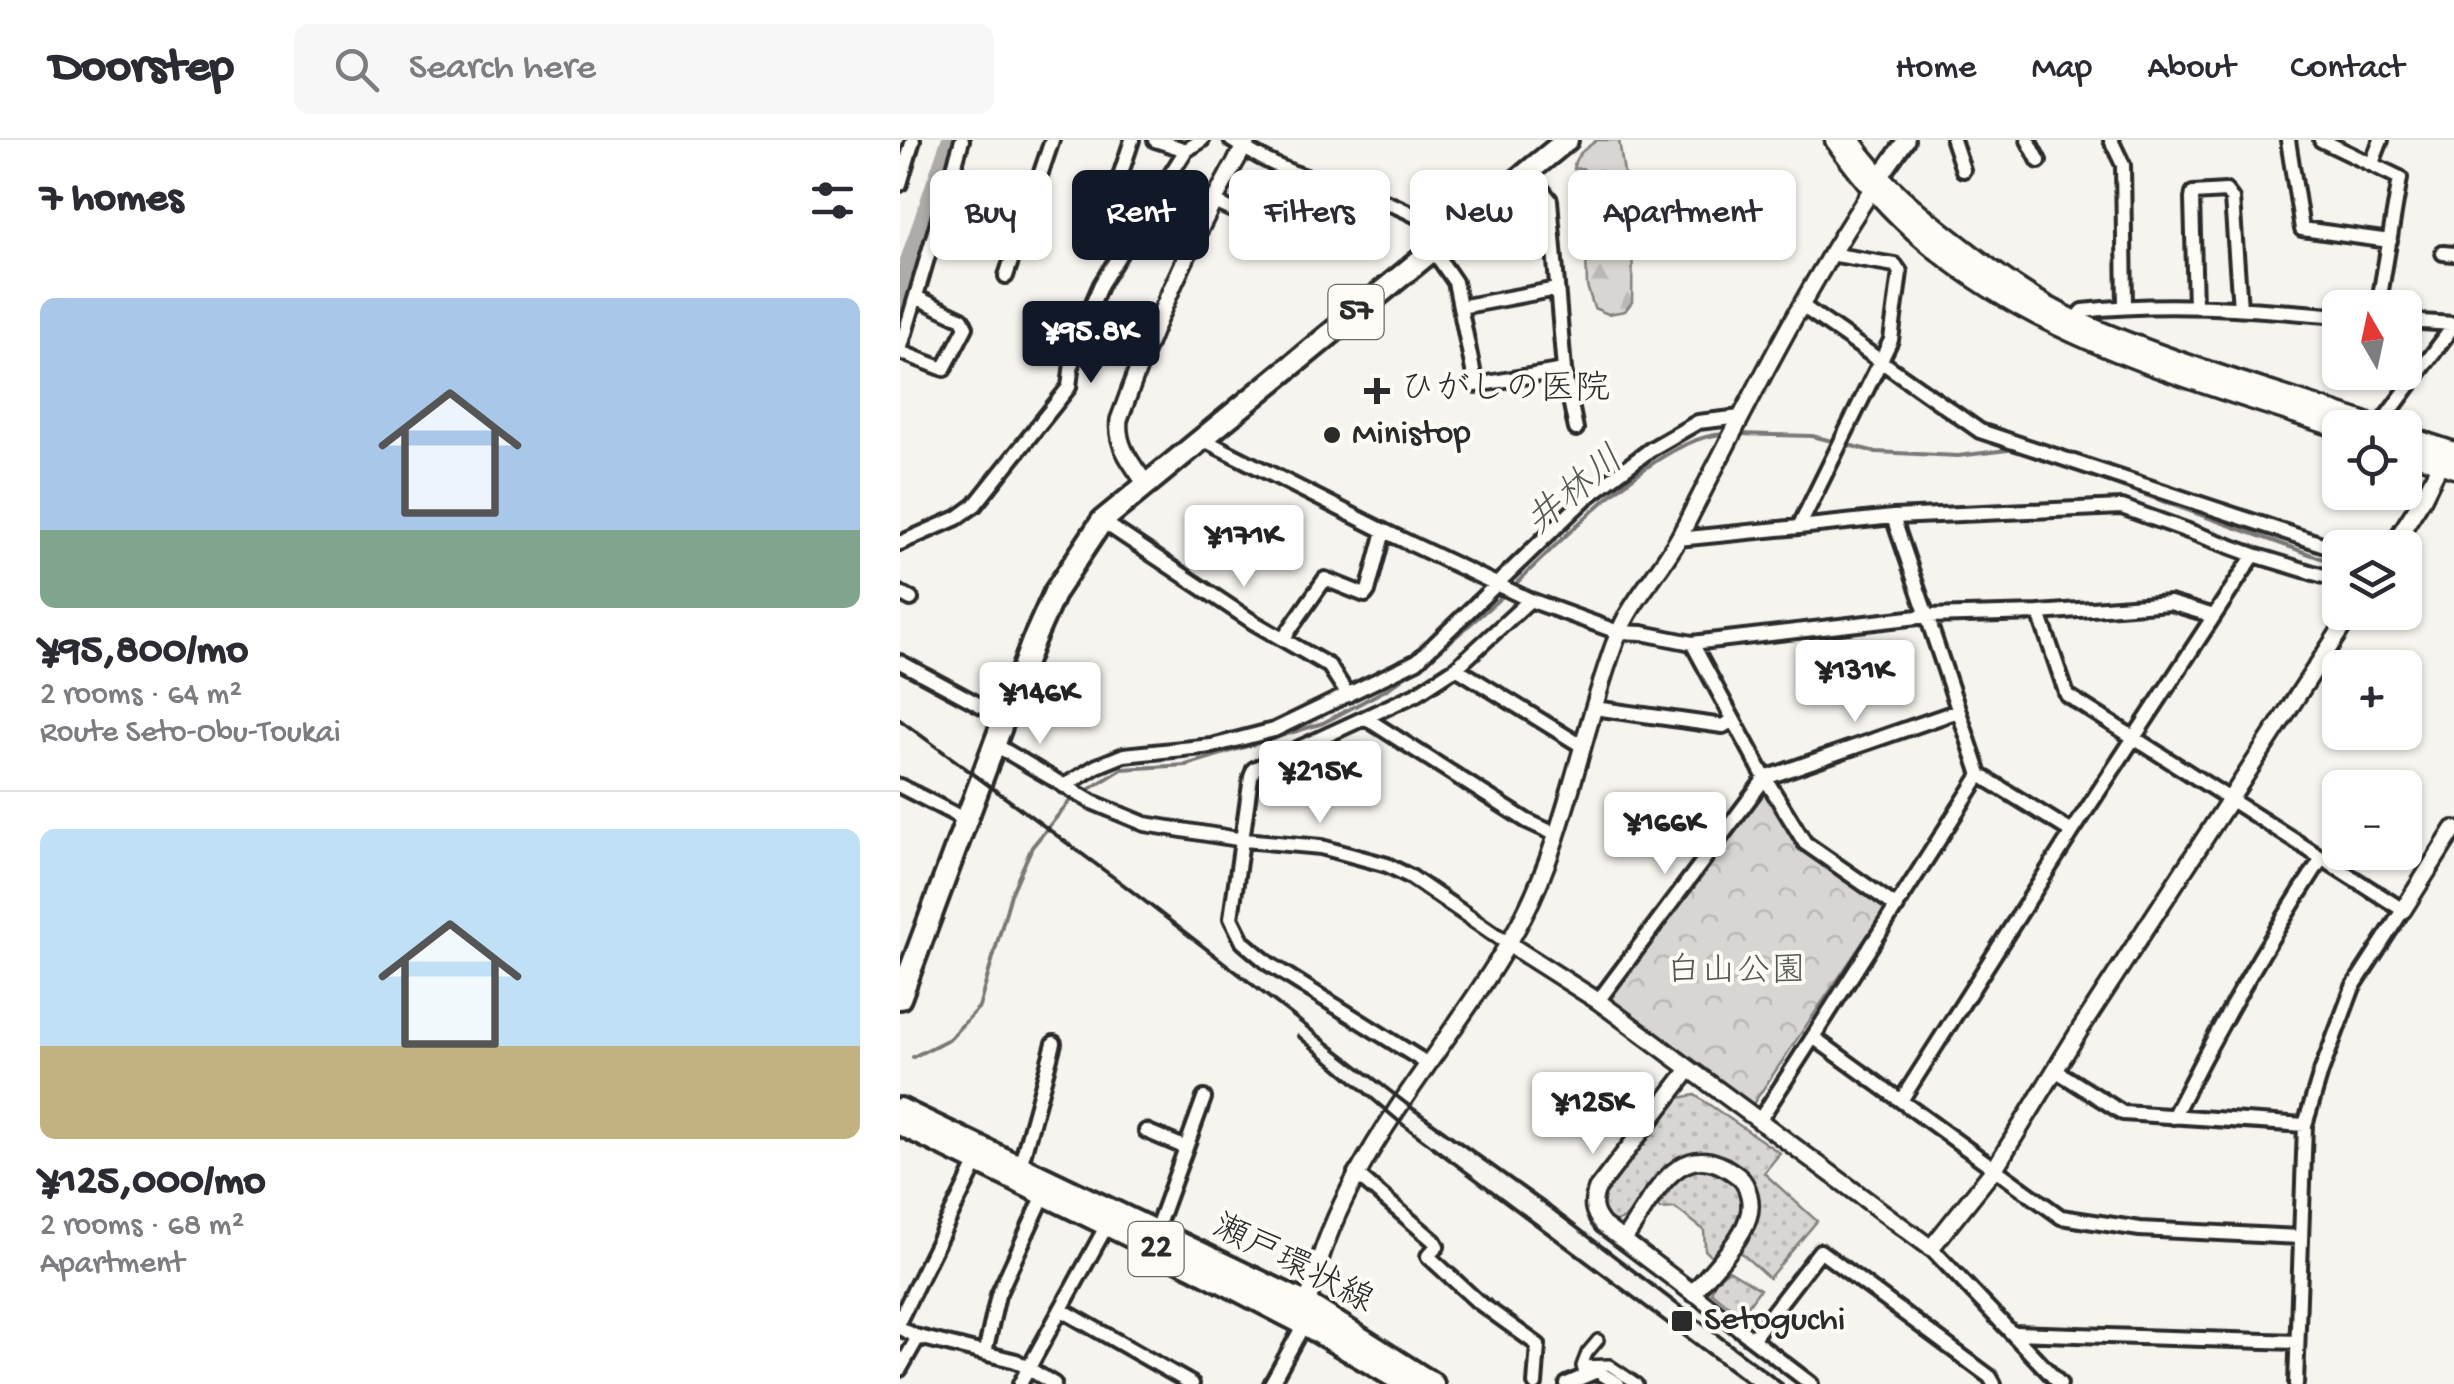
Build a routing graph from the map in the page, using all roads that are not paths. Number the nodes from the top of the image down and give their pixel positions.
1 (913, 140) edge
2 (962, 140) edge
3 (1052, 140) edge
4 (1132, 140) edge
5 (1154, 140) edge
6 (1202, 140) edge
7 (1566, 140) edge
8 (1835, 140) edge
9 (1850, 140) edge
10 (1906, 140) edge
11 (1953, 140) edge
12 (2028, 140) edge
13 (2111, 140) edge
14 (2288, 140) edge
15 (2381, 140) edge
16 (2325, 141) edge
17 (1241, 143) edge
18 (1186, 150) junction
19 (2039, 161) dead end
20 (2372, 163) junction
21 (1122, 170) edge
22 (1173, 170) edge
23 (1530, 170) edge
24 (1963, 170) dead end
25 (1876, 181) junction
26 (900, 184) edge
27 (1548, 195) edge
28 (1212, 201) junction
29 (1229, 209) edge
30 (1410, 214) edge
31 (2390, 241) junction
32 (1830, 254) junction
33 (1115, 260) edge
34 (1420, 260) edge
35 (1446, 260) edge
36 (1006, 276) dead end
37 (1557, 288) junction
38 (2381, 290) edge
39 (916, 298) junction
40 (1801, 305) junction
41 (2195, 305) junction
42 (2124, 306) junction
43 (1460, 307) junction
44 (2240, 308) junction
45 (2322, 315) edge
46 (2422, 321) edge
47 (2454, 324) edge
48 (2071, 326) junction
49 (900, 351) edge
50 (1880, 362) junction
51 (1564, 370) junction
52 (2329, 410) edge
53 (2392, 410) edge
54 (1739, 419) junction
55 (2322, 422) edge
56 (1576, 429) dead end
57 (1202, 439) junction
58 (2422, 444) edge
59 (2422, 454) edge
60 (2449, 458) edge
61 (1146, 484) junction
62 (1893, 517) junction
63 (1102, 521) junction
64 (1798, 527) junction
65 (2403, 530) edge
66 (1384, 531) junction
67 (1678, 539) junction
68 (900, 543) edge
69 (2322, 544) edge
70 (2254, 555) junction
71 (2322, 576) edge
72 (1498, 584) junction
73 (1530, 600) junction
74 (2039, 613) junction
75 (1926, 616) junction
76 (2214, 616) junction
77 (2340, 630) edge
78 (1618, 632) junction
79 (1283, 639) junction
80 (1692, 644) junction
81 (900, 662) edge
82 (1456, 668) junction
83 (1348, 695) junction
84 (1594, 708) junction
85 (1958, 711) junction
86 (1004, 718) junction
87 (1366, 719) junction
88 (1734, 720) junction
89 (2133, 736) junction
90 (994, 744) junction
91 (1582, 746) junction
92 (1980, 775) junction
93 (1765, 778) junction
94 (900, 786) edge
95 (1064, 786) junction
96 (2230, 800) junction
97 (966, 820) junction
98 (2454, 829) edge
99 (2072, 832) junction
100 (1555, 834) junction
101 (1244, 840) junction
102 (2322, 858) joint
103 (2341, 870) edge
104 (1897, 907) junction
105 (2403, 910) junction
106 (1507, 943) junction
107 (900, 998) edge
108 (1598, 1001) junction
109 (1813, 1036) junction
110 (1054, 1043) dead end
111 (1428, 1064) junction
112 (1688, 1070) junction
113 (2055, 1070) junction
114 (1204, 1098) dead end
115 (1902, 1099) junction
116 (900, 1109) edge
117 (2174, 1117) junction
118 (1759, 1121) junction
119 (900, 1124) edge
120 (2305, 1125) junction
121 (1146, 1131) dead end
122 (1184, 1147) junction
123 (977, 1162) junction
124 (1020, 1167) junction
125 (1995, 1168) junction
126 (1355, 1173) junction
127 (1044, 1195) junction
128 (1107, 1225) junction
129 (1155, 1232) junction
130 (2301, 1237) junction
131 (1624, 1239) junction
132 (1931, 1248) junction
133 (1693, 1293) junction
134 (1062, 1310) junction
135 (1306, 1314) junction
136 (900, 1318) edge
137 (900, 1328) edge
138 (2015, 1333) junction
139 (918, 1337) junction
140 (1752, 1339) junction
141 (1598, 1340) dead end
142 (2298, 1342) junction
143 (985, 1353) junction
144 (1029, 1368) junction
145 (900, 1369) edge
146 (1583, 1370) junction
147 (1020, 1384) edge
148 (1054, 1384) edge
149 (1192, 1384) edge
150 (1271, 1384) edge
151 (1406, 1384) edge
152 (1433, 1384) edge
153 (1535, 1384) edge
154 (1567, 1384) edge
155 (1618, 1384) edge
156 (1637, 1384) edge
157 (1811, 1384) edge
158 (1994, 1384) edge
159 (2060, 1384) edge
160 (2296, 1384) edge

1 - 26 street
2 - 39 street
3 - 36 street
4 - 21 street
5 - 18 street
6 - 18 street
7 - 23 main road, 57
8 - 25 main road
9 - 25 main road
10 - 25 street
11 - 24 street
12 - 19 street
13 - 42 street
14 - 31 street
15 - 20 street
16 - 20 street
17 - 28 street
17 - 30 street
18 - 22 street
20 - 31 street
25 - 32 street
25 - 48 main road
27 - 37 street
28 - 29 street
28 - 61 street
31 - 38 street
32 - 40 street
32 - 50 street
33 - 68 street
34 - 57 main road, 57
35 - 43 street
37 - 43 street
37 - 51 street
39 - 49 street
39 - 49 street
40 - 50 street
40 - 54 street
41 - 42 street
41 - 44 street
41 - 44 street
42 - 48 street
43 - 51 street
44 - 45 street
46 - 47 street
47 - 53 street
48 - 52 main road
48 - 55 main road
50 - 64 street
50 - 69 street
51 - 56 street
54 - 67 street
54 - 72 street
57 - 61 main road, 57
57 - 66 street
58 - 60 main road
59 - 60 main road
60 - 65 street
61 - 63 main road, 57
62 - 64 street
62 - 70 street
62 - 75 street
63 - 79 street
63 - 86 main road, 57
64 - 67 street
66 - 72 street
66 - 79 street
67 - 78 street
70 - 71 street
70 - 76 street
72 - 73 street
72 - 83 street
73 - 78 street
73 - 82 street
74 - 75 street
74 - 76 street
74 - 89 street
75 - 80 street
75 - 85 street
76 - 89 street
77 - 96 street
78 - 80 street
78 - 84 street
79 - 83 street
80 - 88 street
81 - 86 street
82 - 87 street
82 - 91 street
83 - 95 street
84 - 88 street
84 - 91 street
85 - 92 street
85 - 93 street
86 - 90 main road, 57
87 - 100 street
87 - 101 street
88 - 93 street
89 - 96 street
89 - 99 street
90 - 95 street
90 - 97 main road, 57
91 - 100 street
92 - 99 street
92 - 104 street
93 - 104 street
93 - 108 street
94 - 97 street
95 - 101 street
96 - 102 street
96 - 113 street
97 - 107 main road, 57
98 - 105 street
99 - 115 street
100 - 106 street
101 - 106 street
101 - 111 street
102 - 117 street
103 - 105 street
104 - 109 street
105 - 120 street
106 - 108 street
106 - 111 street
108 - 112 street
109 - 115 street
109 - 118 street
110 - 124 street
111 - 126 street
112 - 118 street
112 - 131 street
113 - 117 street
113 - 125 street
114 - 122 street
115 - 125 street
116 - 124 main road, 瀬戸環状線 / 22
117 - 120 street
118 - 132 street
119 - 123 main road, 瀬戸環状線 / 22
120 - 130 street
121 - 122 street
122 - 129 street
123 - 127 main road, 瀬戸環状線 / 22
123 - 136 street
124 - 129 main road, 瀬戸環状線 / 22
125 - 130 street
125 - 132 street
126 - 135 street
126 - 153 street
127 - 128 main road, 瀬戸環状線 / 22
127 - 143 street
128 - 134 street
128 - 135 main road, 瀬戸環状線 / 22
129 - 135 main road, 瀬戸環状線 / 22
130 - 142 street
131 - 133 street
131 - 133 street
132 - 138 street
133 - 140 street
134 - 144 street
134 - 149 street
135 - 150 street
135 - 151 main road, 瀬戸環状線 / 22
135 - 152 main road, 瀬戸環状線 / 22
137 - 139 street
138 - 142 street
138 - 159 street
139 - 143 street
139 - 145 street
140 - 157 street
140 - 158 street
141 - 146 street
142 - 160 street
143 - 144 street
144 - 147 street
144 - 148 street
146 - 154 street
146 - 155 street
146 - 156 street

